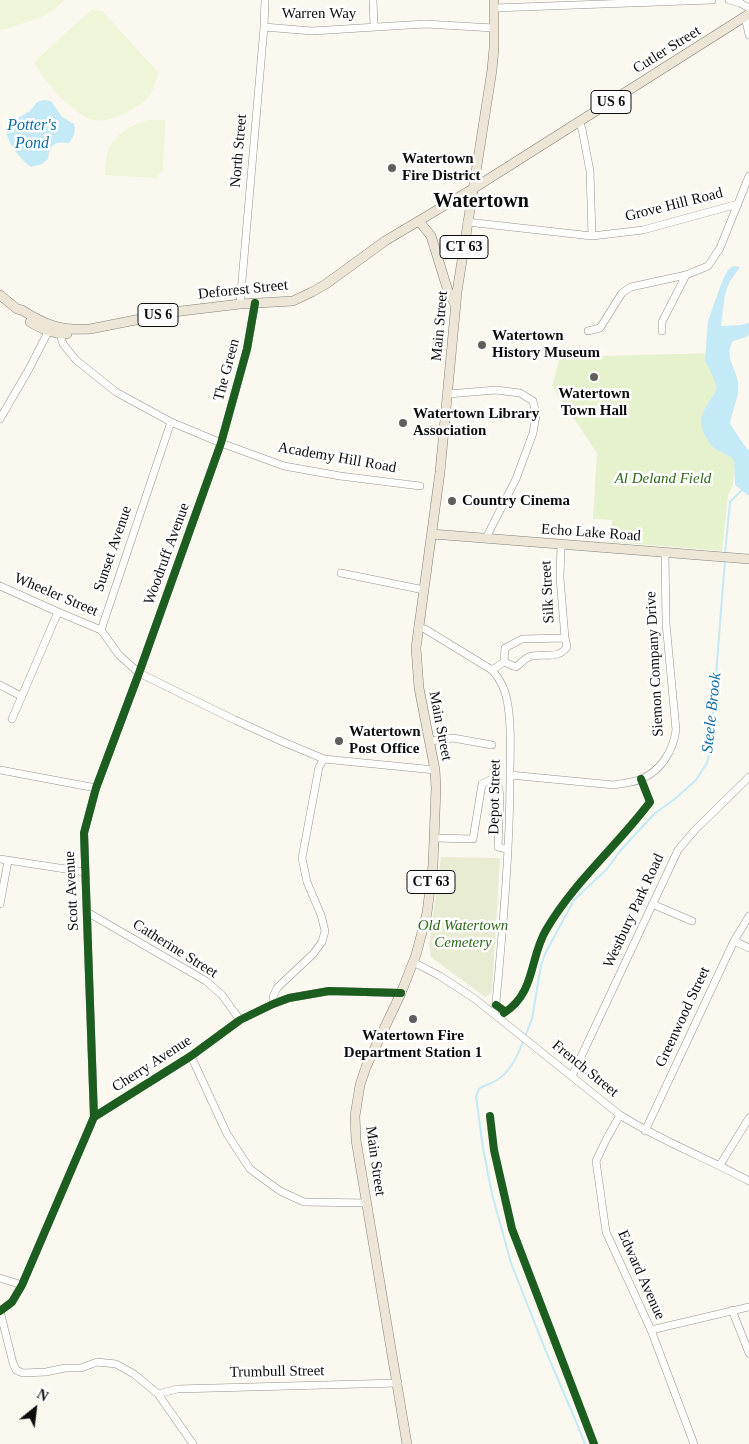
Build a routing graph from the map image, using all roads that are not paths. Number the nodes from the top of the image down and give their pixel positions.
1 (265, 0) edge
2 (373, 0) edge
3 (712, 0) edge
4 (728, 0) edge
5 (632, 2) edge
6 (494, 4) edge
7 (749, 8) edge
8 (747, 15) edge
9 (374, 26) junction
10 (264, 27) junction
11 (494, 28) junction
12 (749, 35) edge
13 (579, 122) junction
14 (749, 176) edge
15 (473, 188) junction
16 (738, 204) junction
17 (419, 221) junction
18 (467, 222) junction
19 (592, 236) junction
20 (686, 275) junction
21 (0, 295) edge
22 (255, 303) junction
23 (240, 304) junction
24 (456, 305) junction
25 (50, 329) junction
26 (76, 330) junction
27 (588, 331) dead end
28 (662, 331) dead end
29 (60, 334) junction
30 (448, 394) junction
31 (0, 419) edge
32 (171, 422) junction
33 (221, 443) junction
34 (420, 486) dead end
35 (432, 534) junction
36 (486, 538) junction
37 (560, 544) junction
38 (665, 552) junction
39 (749, 559) edge
40 (341, 573) dead end
41 (0, 586) edge
42 (424, 590) junction
43 (58, 612) junction
44 (418, 627) junction
45 (101, 630) junction
46 (564, 638) junction
47 (504, 662) junction
48 (492, 670) junction
49 (139, 674) junction
50 (0, 686) edge
51 (21, 696) junction
52 (12, 720) dead end
53 (430, 741) junction
54 (492, 745) dead end
55 (324, 759) junction
56 (494, 769) dead end
57 (0, 770) edge
58 (435, 770) junction
59 (510, 775) junction
60 (749, 777) edge
61 (494, 778) junction
62 (96, 788) junction
63 (435, 838) junction
64 (507, 849) junction
65 (0, 859) edge
66 (8, 861) junction
67 (85, 872) junction
68 (0, 904) edge
69 (652, 904) junction
70 (87, 912) junction
71 (749, 916) edge
72 (692, 921) dead end
73 (734, 941) junction
74 (749, 948) edge
75 (413, 962) junction
76 (401, 992) junction
77 (273, 1004) junction
78 (495, 1014) junction
79 (240, 1020) junction
80 (191, 1056) junction
81 (572, 1076) junction
82 (620, 1115) junction
83 (94, 1117) junction
84 (749, 1118) edge
85 (645, 1131) junction
86 (720, 1165) junction
87 (749, 1181) edge
88 (367, 1203) junction
89 (0, 1278) edge
90 (22, 1285) junction
91 (749, 1307) edge
92 (732, 1310) junction
93 (0, 1311) edge
94 (651, 1330) junction
95 (749, 1353) edge
96 (398, 1383) junction
97 (158, 1394) junction
98 (193, 1444) edge
99 (407, 1444) edge
100 (694, 1444) edge

1 - 10 street, North Street
2 - 9 street
3 - 5 street
4 - 7 street
5 - 6 street
6 - 11 main road, Main Street / CT 63
8 - 12 street
8 - 13 main road, Cutler Street / US 6
9 - 10 street, Warren Way
9 - 11 street, Warren Way
10 - 23 street, North Street
11 - 15 main road, Main Street / CT 63
13 - 15 main road, Cutler Street / US 6
13 - 19 street
14 - 16 street
15 - 17 main road, Deforest Street / US 6
15 - 18 main road, Main Street / CT 63
16 - 19 street, Grove Hill Road
16 - 20 street
17 - 22 main road, Deforest Street / US 6
17 - 24 main road
18 - 19 street, Grove Hill Road
18 - 24 main road, Main Street / CT 63
20 - 27 street
20 - 28 street
21 - 25 main road, US 6
22 - 23 main road, Deforest Street / US 6
22 - 33 street, The Green
23 - 26 main road, Deforest Street / US 6
24 - 30 main road, Main Street / CT 63
25 - 26 main road, US 6
25 - 29 main road, US 6
25 - 31 street
26 - 29 main road, US 6
29 - 32 street, Academy Hill Road
30 - 35 main road, Main Street / CT 63
30 - 36 street
32 - 33 street, Academy Hill Road
32 - 45 street, Sunset Avenue
33 - 34 street, Academy Hill Road
33 - 49 street, Woodruff Avenue
35 - 36 main road, Echo Lake Road
35 - 42 main road, Main Street / CT 63
36 - 37 main road, Echo Lake Road
37 - 38 main road, Echo Lake Road
37 - 46 street, Silk Street
38 - 39 main road, Echo Lake Road
38 - 59 street, Siemon Company Drive
40 - 42 street
41 - 43 street, Wheeler Street
42 - 44 main road, Main Street / CT 63
43 - 45 street, Wheeler Street
43 - 51 street
44 - 48 street, Depot Street
44 - 53 main road, Main Street / CT 63
45 - 49 street
46 - 47 street, Silk Street
46 - 47 street, Silk Street
47 - 48 street, Silk Street
48 - 59 street, Depot Street
49 - 55 street
49 - 62 street, Scott Avenue
50 - 51 street
51 - 52 street
53 - 54 street
53 - 58 main road, Main Street / CT 63
55 - 58 street
55 - 77 street
56 - 61 street
57 - 62 street
58 - 63 main road, Main Street / CT 63
59 - 64 street, Depot Street
60 - 69 street, Westbury Park Road
61 - 63 street
61 - 64 street
62 - 67 street, Scott Avenue
63 - 75 main road, Main Street / CT 63
64 - 78 street, Depot Street
65 - 66 street
66 - 67 street
66 - 68 street
67 - 70 street, Scott Avenue
69 - 72 street
69 - 81 street, Westbury Park Road
70 - 79 street, Catherine Street
70 - 83 street, Scott Avenue
71 - 73 street, Greenwood Street
73 - 74 street
73 - 85 street, Greenwood Street
75 - 76 main road, Main Street / CT 63
75 - 78 street, French Street
76 - 77 street, Cherry Avenue
76 - 88 main road, Main Street / CT 63
77 - 79 street, Cherry Avenue
78 - 81 street, French Street
79 - 80 street, Cherry Avenue
80 - 83 street, Cherry Avenue
80 - 88 street
81 - 82 street, French Street
82 - 85 street, French Street
82 - 94 street, Edward Avenue
83 - 90 street
84 - 86 street
85 - 86 street, French Street
86 - 87 street, French Street
88 - 96 main road, Main Street / CT 63
89 - 90 street
90 - 93 street
91 - 92 street
92 - 94 street
92 - 95 street
93 - 97 street
94 - 100 street, Edward Avenue
96 - 97 street, Trumbull Street
96 - 99 main road, Main Street / CT 63
97 - 98 street

